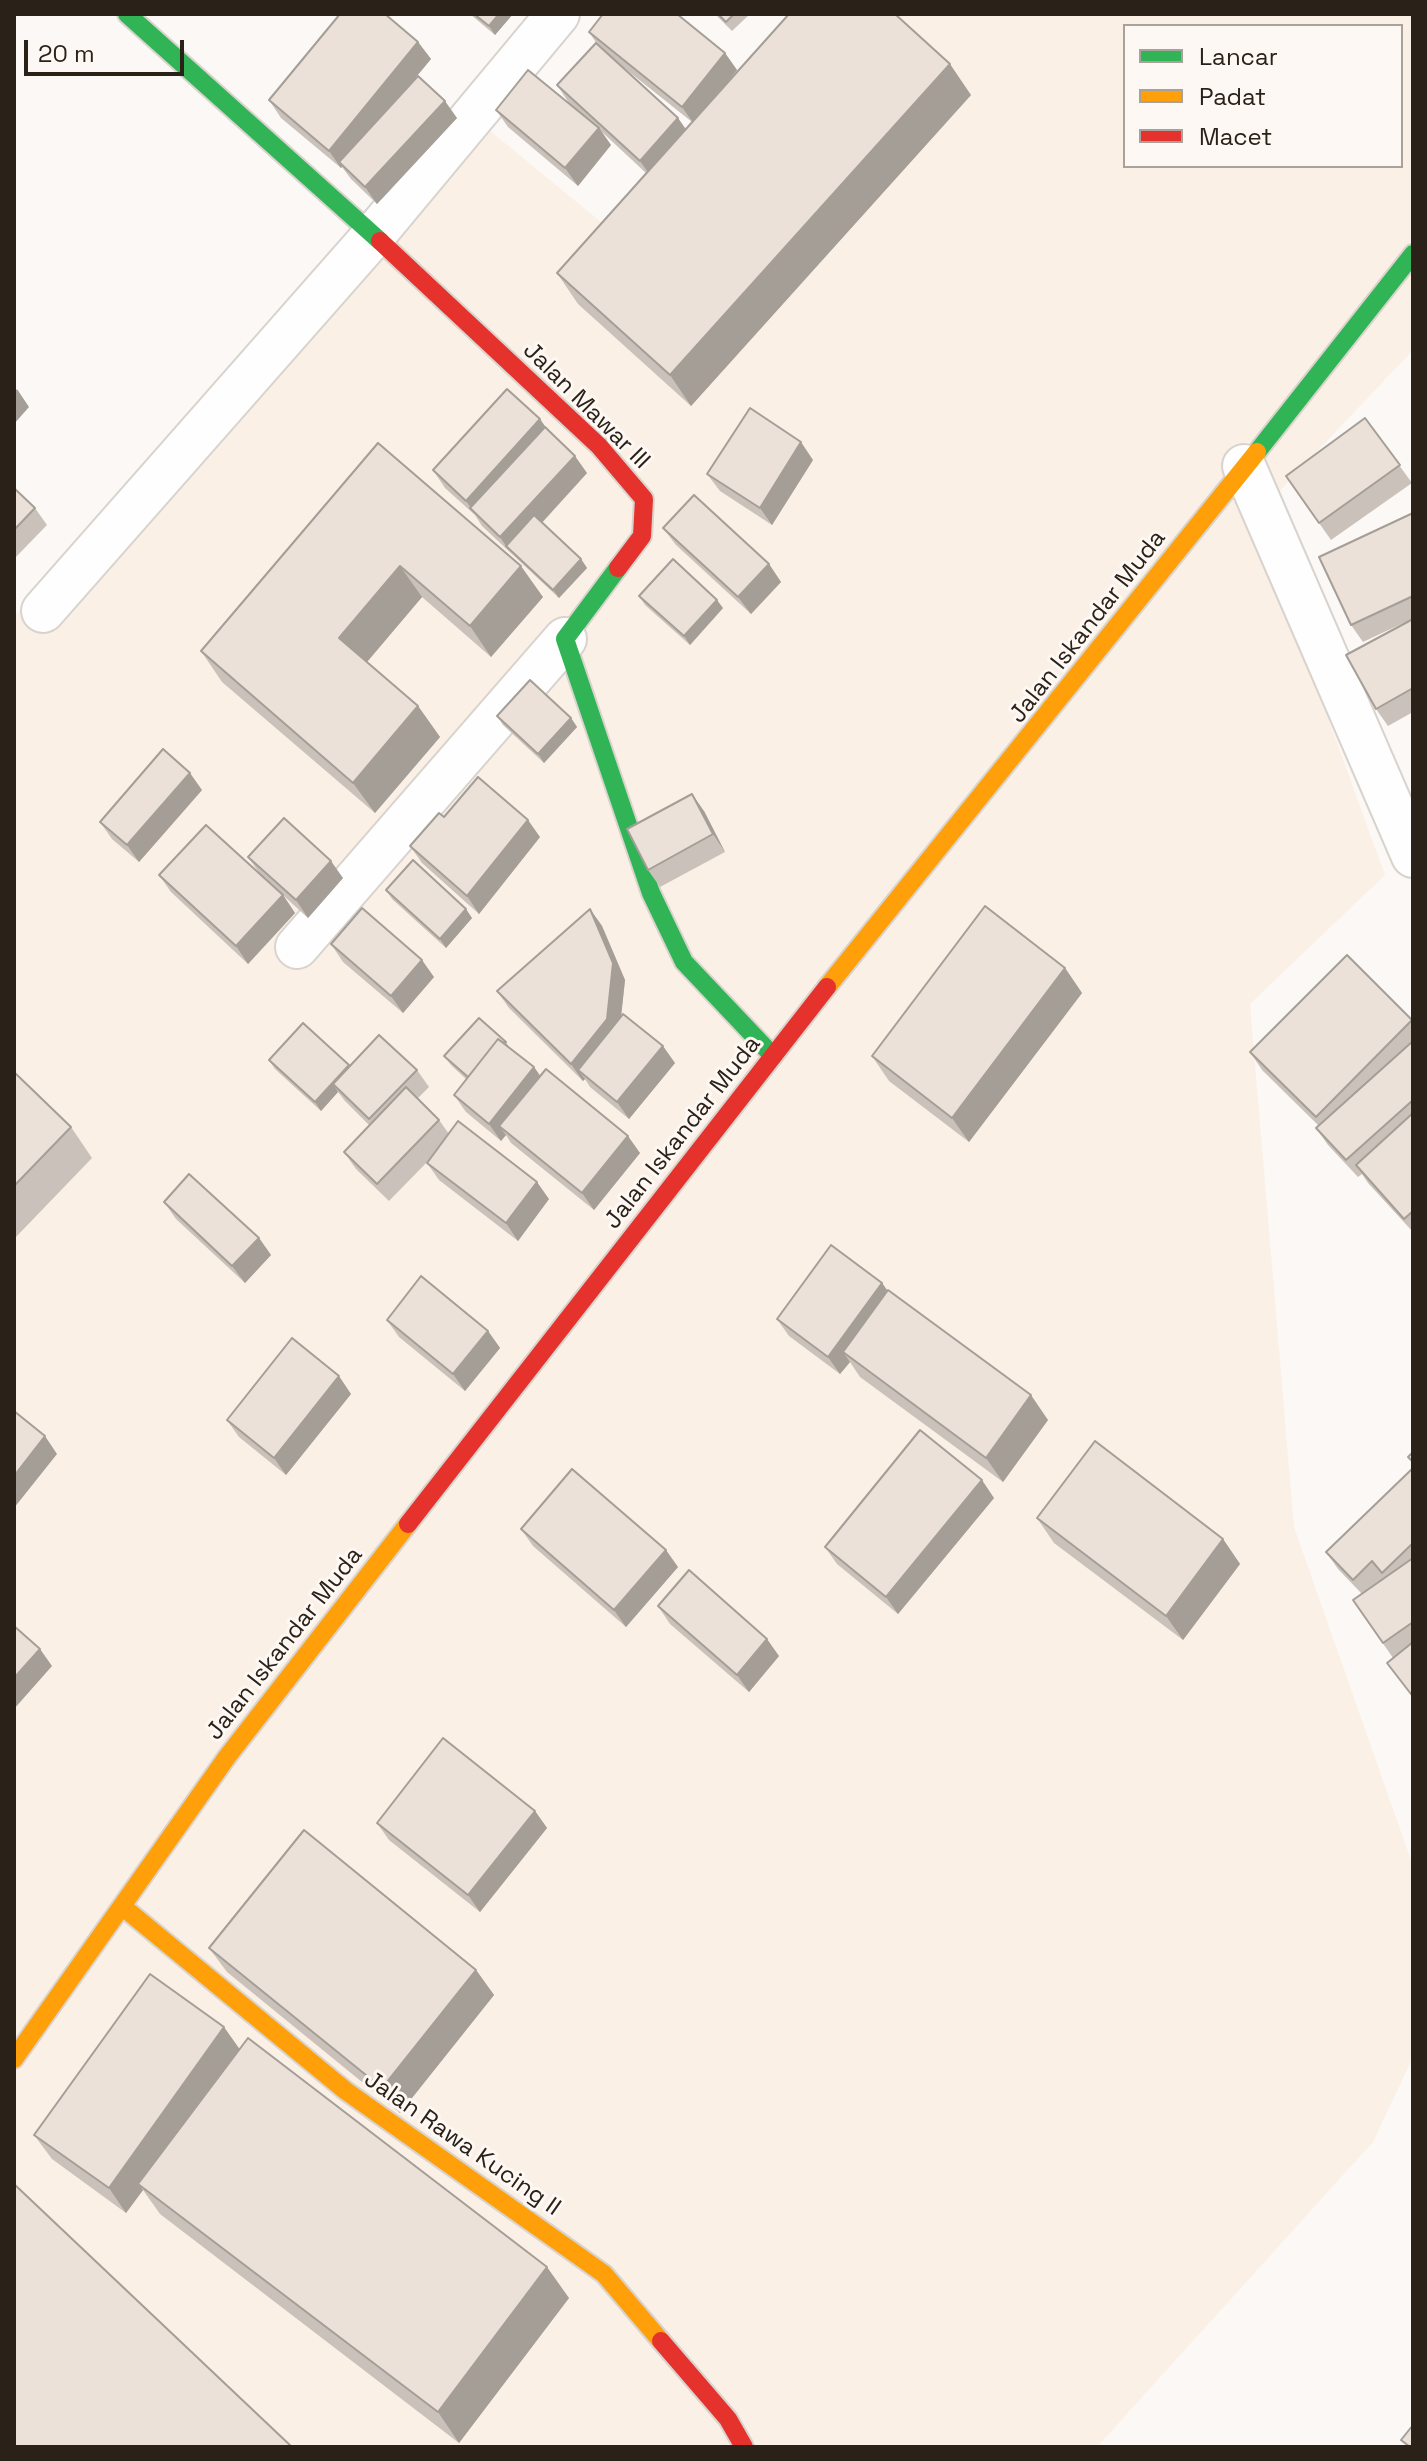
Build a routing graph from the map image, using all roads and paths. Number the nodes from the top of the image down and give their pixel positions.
1 (127, 14) edge
2 (558, 14) edge
3 (374, 235) junction
4 (1413, 254) edge
5 (1244, 466) junction
6 (43, 611) dead end
7 (565, 639) junction
8 (1413, 856) edge
9 (297, 947) dead end
10 (773, 1056) junction
11 (123, 1907) junction
12 (14, 2059) edge
13 (744, 2447) edge

1 - 3 street, Jalan Mawar III
2 - 3 street
3 - 6 street
3 - 7 street, Jalan Mawar III
4 - 5 street, Jalan Iskandar Muda
5 - 8 street
5 - 10 street, Jalan Iskandar Muda
7 - 9 street
7 - 10 street
10 - 11 street, Jalan Iskandar Muda
11 - 12 street, Jalan Iskandar Muda
11 - 13 street, Jalan Rawa Kucing II

